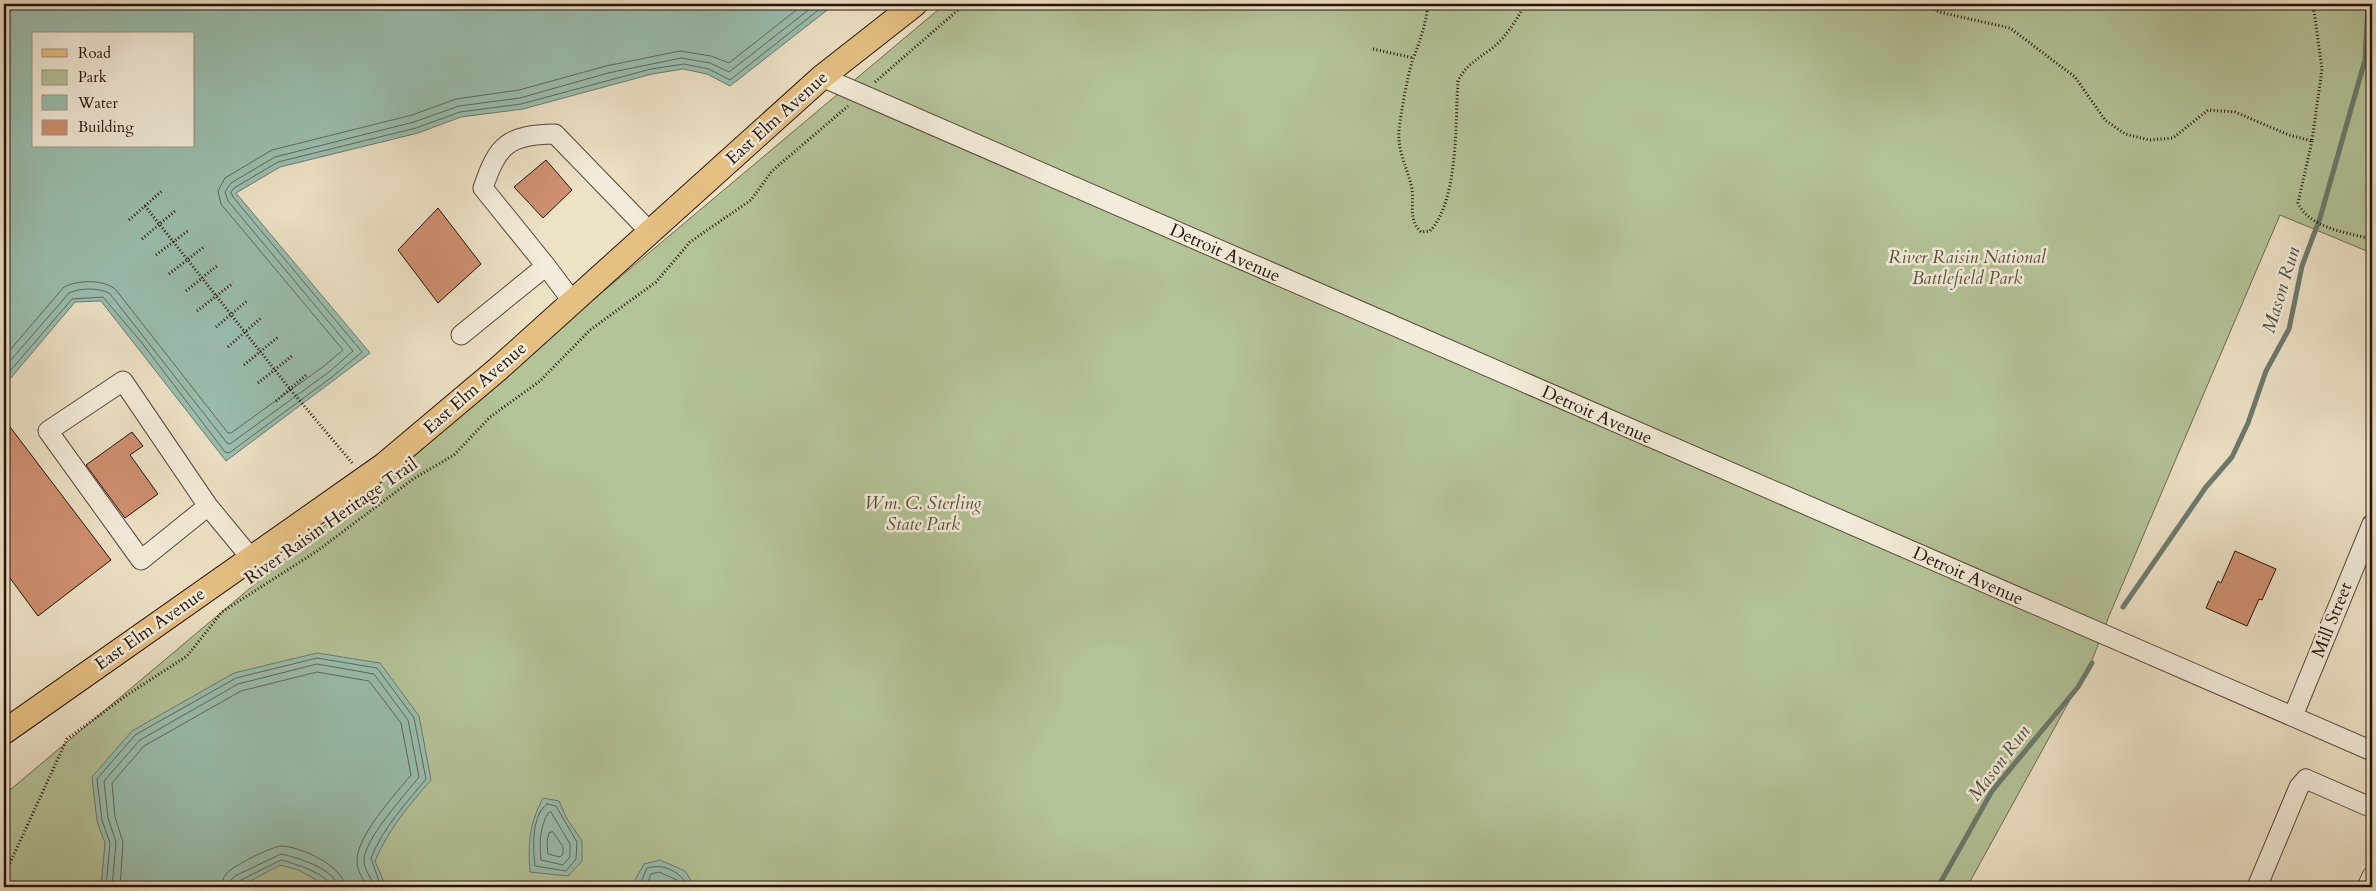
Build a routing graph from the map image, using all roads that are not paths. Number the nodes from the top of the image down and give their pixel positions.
1 (915, 4) edge
2 (822, 77) junction
3 (650, 232) junction
4 (546, 266) junction
5 (573, 302) junction
6 (460, 335) dead end
7 (208, 506) junction
8 (2372, 524) edge
9 (251, 558) junction
10 (2293, 716) junction
11 (4, 732) edge
12 (2372, 751) edge
13 (2372, 808) edge
14 (2372, 876) edge
15 (2257, 887) edge
16 (2367, 887) edge

1 - 2 main road, East Elm Avenue
2 - 3 main road, East Elm Avenue
2 - 10 street, Detroit Avenue
3 - 4 street
3 - 5 main road, East Elm Avenue
4 - 5 street
4 - 6 street
5 - 9 main road, East Elm Avenue
7 - 7 street
7 - 9 street
8 - 10 street, Mill Street
9 - 11 main road, East Elm Avenue
10 - 12 street, Detroit Avenue
13 - 15 street
14 - 16 street

